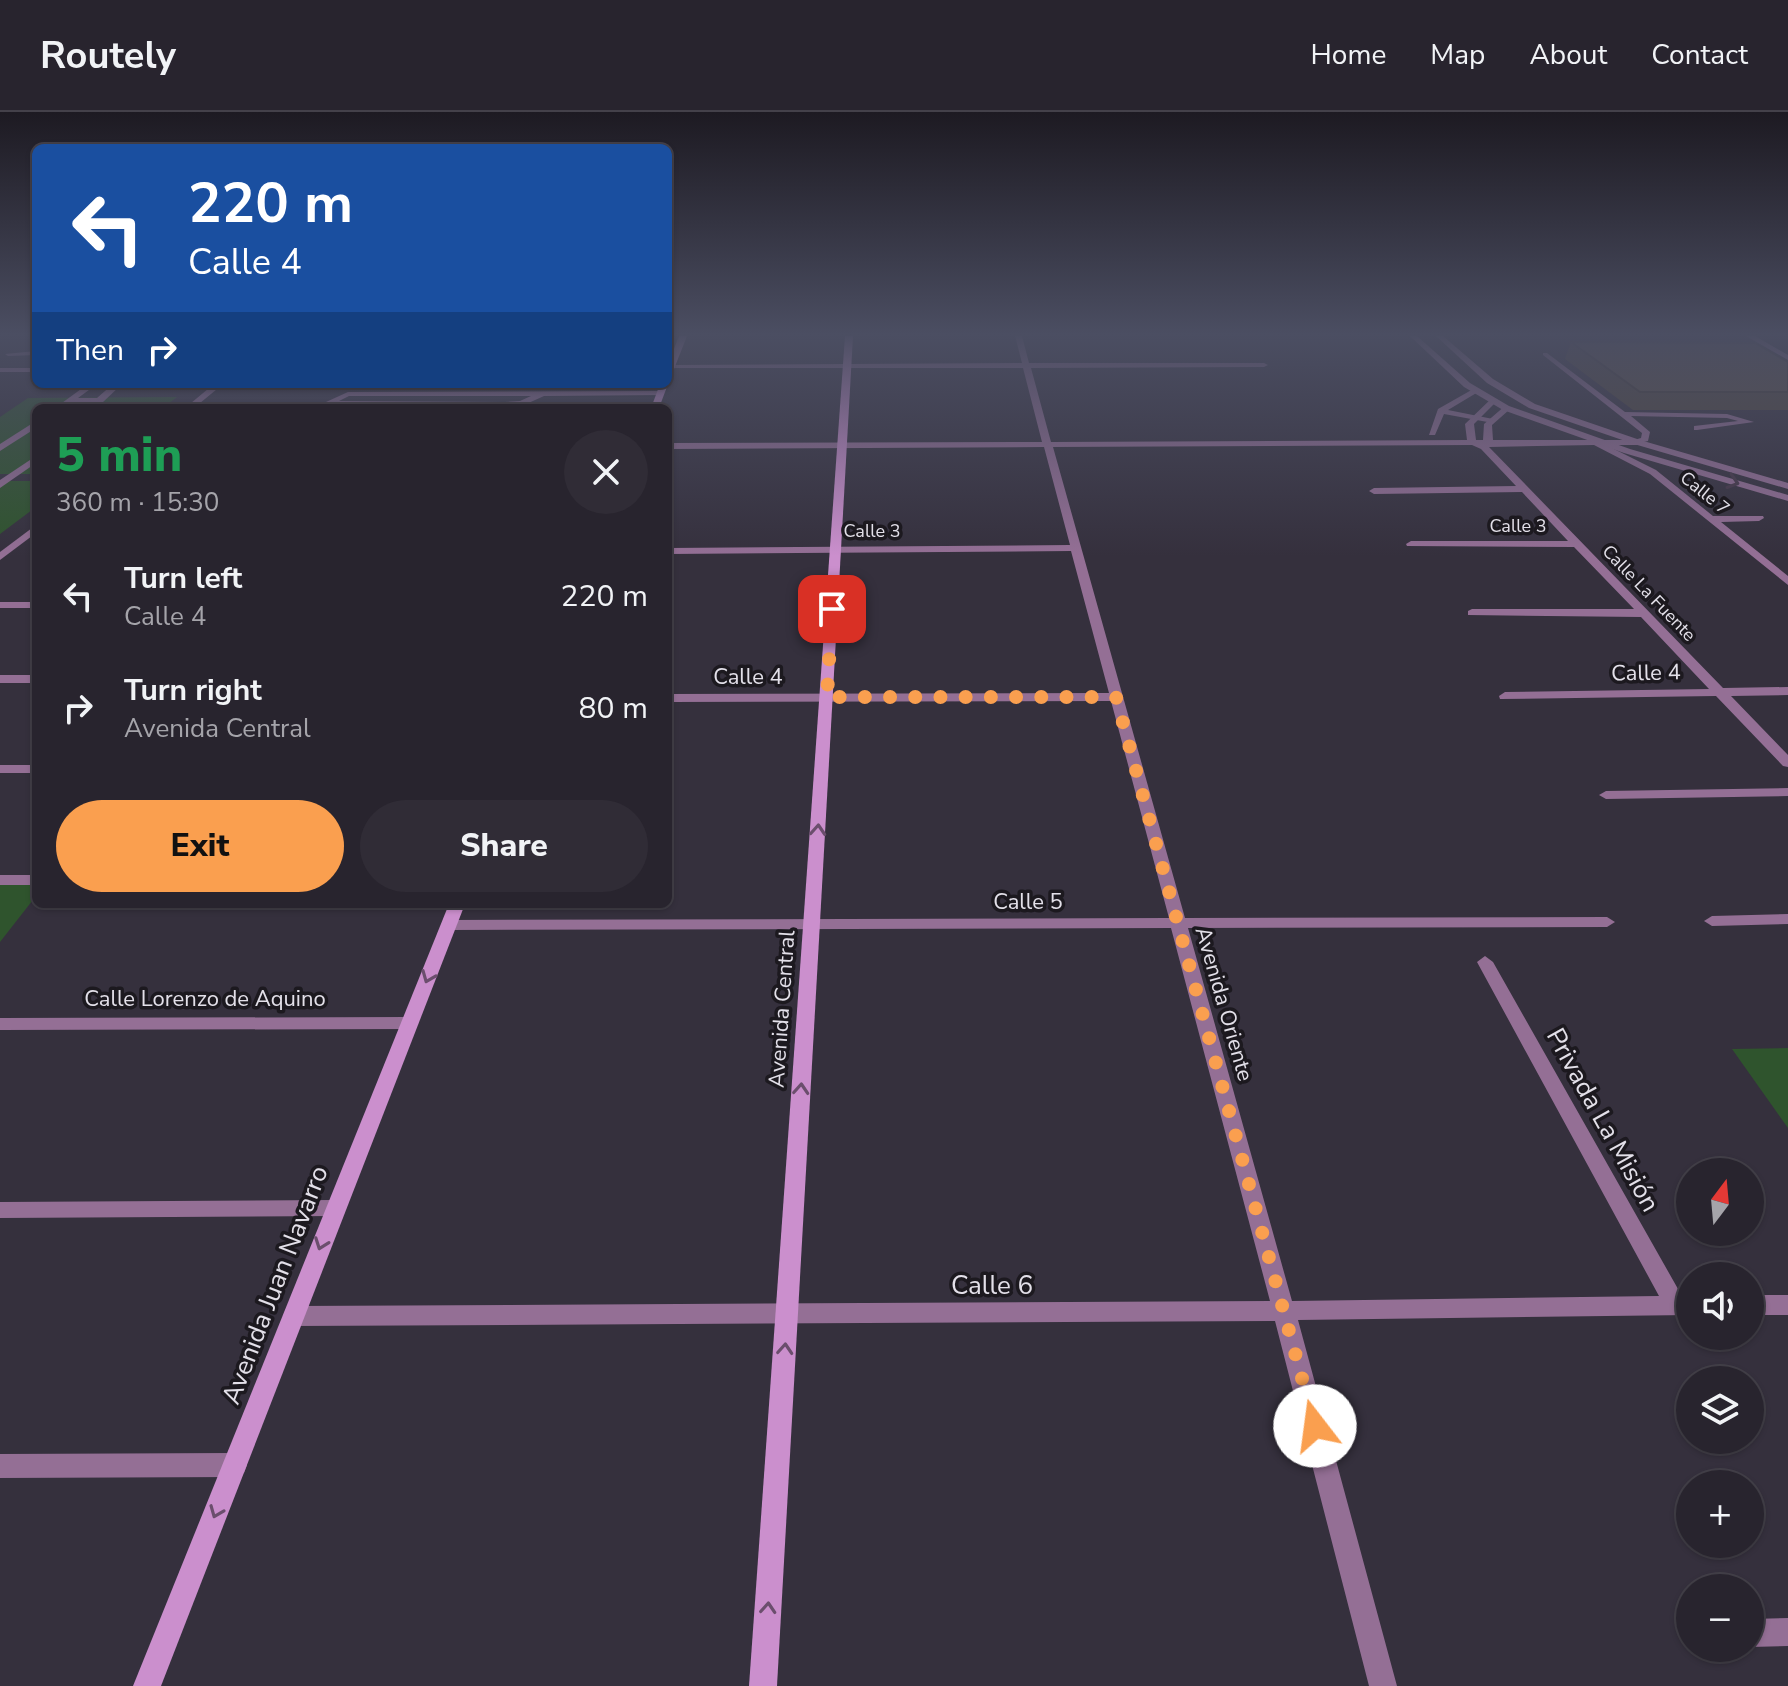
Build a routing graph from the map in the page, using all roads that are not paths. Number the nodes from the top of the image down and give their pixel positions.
1 (844, 409) edge
2 (1037, 409) edge
3 (1483, 409) edge
4 (1504, 409) edge
5 (1510, 409) edge
6 (1542, 409) edge
7 (1614, 409) edge
8 (1441, 411) joint
9 (1620, 414) junction
10 (1473, 418) junction
11 (1490, 421) junction
12 (32, 427) edge
13 (1697, 428) dead end
14 (1432, 433) dead end
15 (1598, 442) junction
16 (1637, 442) junction
17 (1047, 444) junction
18 (1482, 444) junction
19 (842, 445) junction
20 (672, 446) edge
21 (0, 448) edge
22 (32, 462) edge
23 (0, 485) edge
24 (1788, 486) edge
25 (1523, 489) junction
26 (1374, 491) dead end
27 (1788, 498) edge
28 (1759, 518) dead end
29 (1711, 519) junction
30 (32, 531) edge
31 (1411, 544) dead end
32 (1576, 544) junction
33 (1076, 548) junction
34 (836, 549) junction
35 (672, 551) edge
36 (0, 557) edge
37 (1788, 582) edge
38 (0, 605) edge
39 (32, 605) edge
40 (1472, 613) dead end
41 (1642, 613) junction
42 (0, 679) edge
43 (32, 679) edge
44 (1788, 691) edge
45 (1719, 692) junction
46 (1505, 696) dead end
47 (827, 697) junction
48 (1116, 697) junction
49 (672, 698) edge
50 (1788, 763) edge
51 (0, 769) edge
52 (32, 769) edge
53 (1788, 792) edge
54 (1606, 795) dead end
55 (0, 880) edge
56 (32, 880) edge
57 (453, 914) edge
58 (1788, 919) edge
59 (1712, 921) dead end
60 (1607, 922) dead end
61 (812, 924) junction
62 (1177, 924) junction
63 (1485, 962) dead end
64 (409, 1023) junction
65 (0, 1024) edge
66 (334, 1208) junction
67 (0, 1210) edge
68 (1676, 1294) edge
69 (1676, 1304) edge
70 (1764, 1305) edge
71 (1788, 1305) edge
72 (1284, 1311) junction
73 (787, 1314) junction
74 (294, 1316) junction
75 (235, 1465) junction
76 (0, 1466) edge
77 (1788, 1632) edge
78 (1764, 1633) edge
79 (147, 1686) edge
80 (763, 1686) edge
81 (1383, 1686) edge

1 - 19 main road, Avenida Central
2 - 17 street, Avenida Oriente
3 - 10 street
4 - 11 street
5 - 15 street
6 - 16 street
7 - 9 lane
8 - 10 lane
8 - 14 lane
9 - 13 lane
9 - 16 lane
10 - 11 lane
10 - 18 street
11 - 18 street
12 - 21 street
15 - 16 street
15 - 18 street
15 -> 27 street
15 - 29 street, Calle 7
16 - 24 street
17 - 18 street
17 - 19 street
17 - 33 street, Avenida Oriente
18 - 25 street, Calle La Fuente
19 - 20 street
19 - 34 main road, Avenida Central
22 - 23 street
25 - 26 street
25 - 32 street, Calle La Fuente
28 - 29 street
29 - 37 street, Calle 7
30 - 36 street
31 - 32 street, Calle 3
32 - 41 street, Calle La Fuente
33 - 34 street, Calle 3
33 - 48 street, Avenida Oriente
34 - 35 street, Calle 3
34 - 47 main road, Avenida Central
38 - 39 street
40 - 41 street
41 - 45 street, Calle La Fuente
42 - 43 street
44 - 45 street, Calle 4
45 - 46 street, Calle 4
45 - 50 street, Calle La Fuente
47 - 48 street, Calle 4
47 - 49 street, Calle 4
61 -> 47 main road, Avenida Central
48 - 62 street, Avenida Oriente
51 - 52 street
53 - 54 street
55 - 56 street
57 - 61 street, Calle 5
57 -> 64 main road, Avenida Juan Navarro
58 - 59 street
60 - 62 street, Calle 5
61 - 62 street, Calle 5
73 -> 61 main road, Avenida Central
62 - 72 street, Avenida Oriente
63 - 68 street, Privada La Misión
64 - 65 street, Calle Lorenzo de Aquino
64 - 66 main road, Avenida Juan Navarro
66 - 67 street
66 -> 74 main road, Avenida Juan Navarro
69 - 72 street, Calle 6
70 - 71 street
72 - 73 street, Calle 6
72 - 81 street, Avenida Oriente
73 - 74 street, Calle 6
80 -> 73 main road, Avenida Central
74 - 75 main road, Avenida Juan Navarro
75 - 76 street
75 -> 79 main road, Avenida Juan Navarro
77 - 78 street

